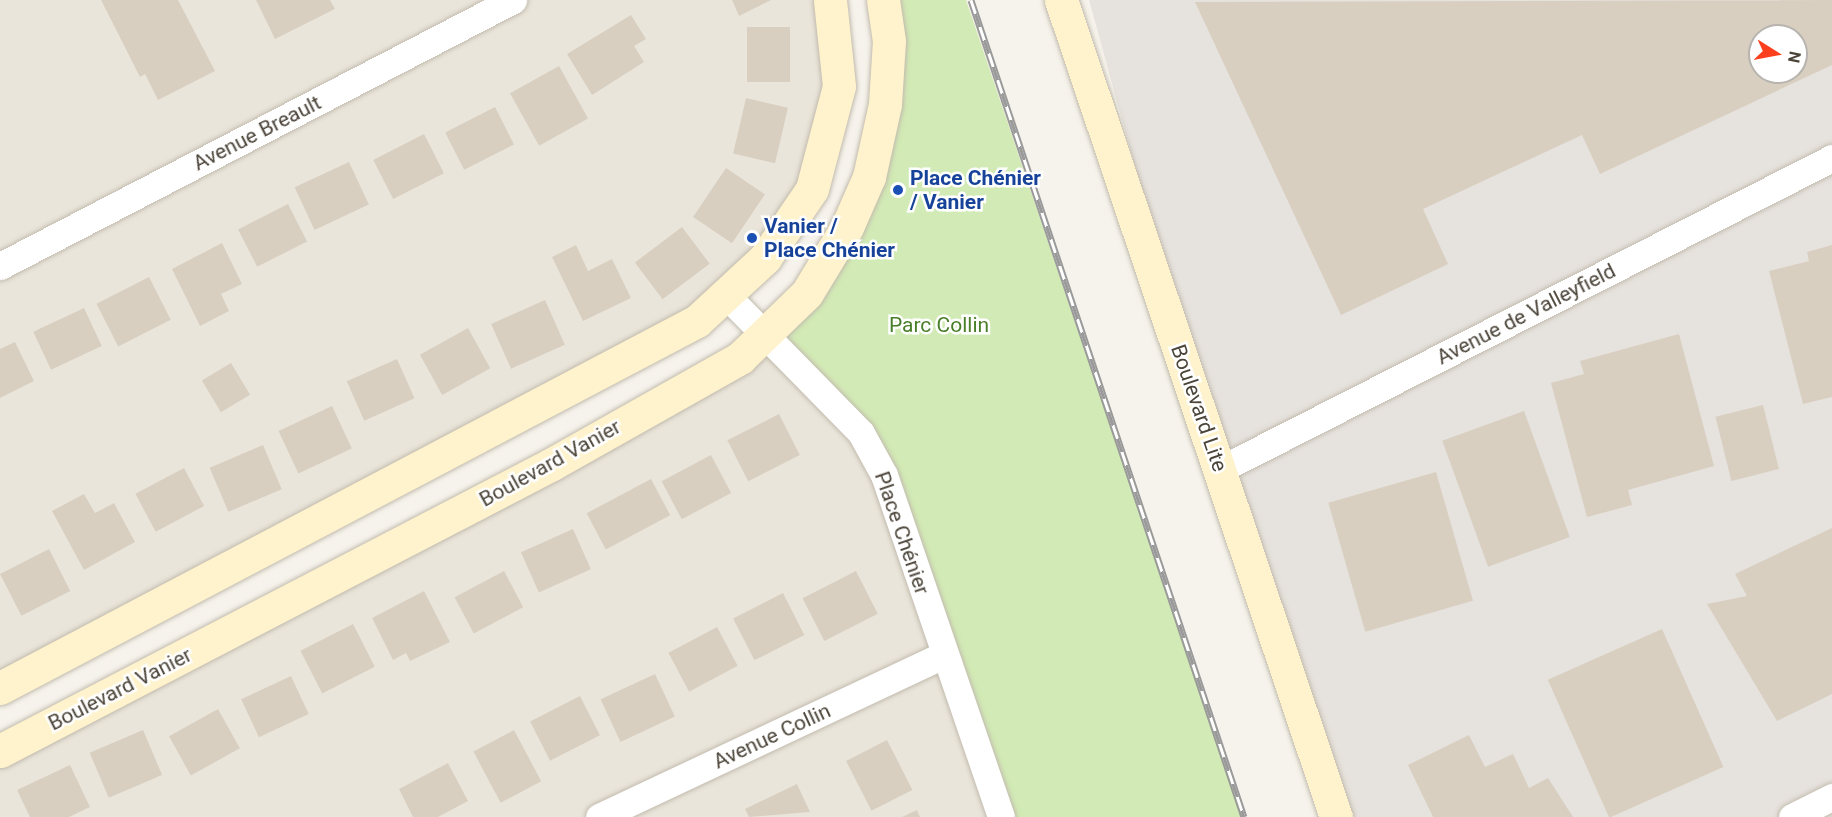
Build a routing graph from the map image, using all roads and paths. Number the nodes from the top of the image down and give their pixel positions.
1 (513, 0) edge
2 (830, 0) edge
3 (883, 0) edge
4 (1061, 0) edge
5 (1832, 158) edge
6 (0, 266) edge
7 (726, 295) junction
8 (765, 336) junction
9 (1219, 470) junction
10 (944, 656) junction
11 (0, 688) edge
12 (0, 751) edge
13 (1832, 797) edge
14 (599, 817) edge
15 (1001, 817) edge
16 (1336, 817) edge
17 (1792, 817) edge

1 - 6 street, Avenue Breault
2 - 7 street
3 - 8 street, Boulevard Vanier
4 - 9 street, Boulevard Lite
5 - 9 street, Avenue de Valleyfield
7 - 8 street, Place Chénier
7 - 11 street
8 - 10 street, Place Chénier
8 - 12 street, Boulevard Vanier
9 - 16 street, Boulevard Lite
10 - 14 street, Avenue Collin
10 - 15 street, Place Chénier
13 - 17 street

